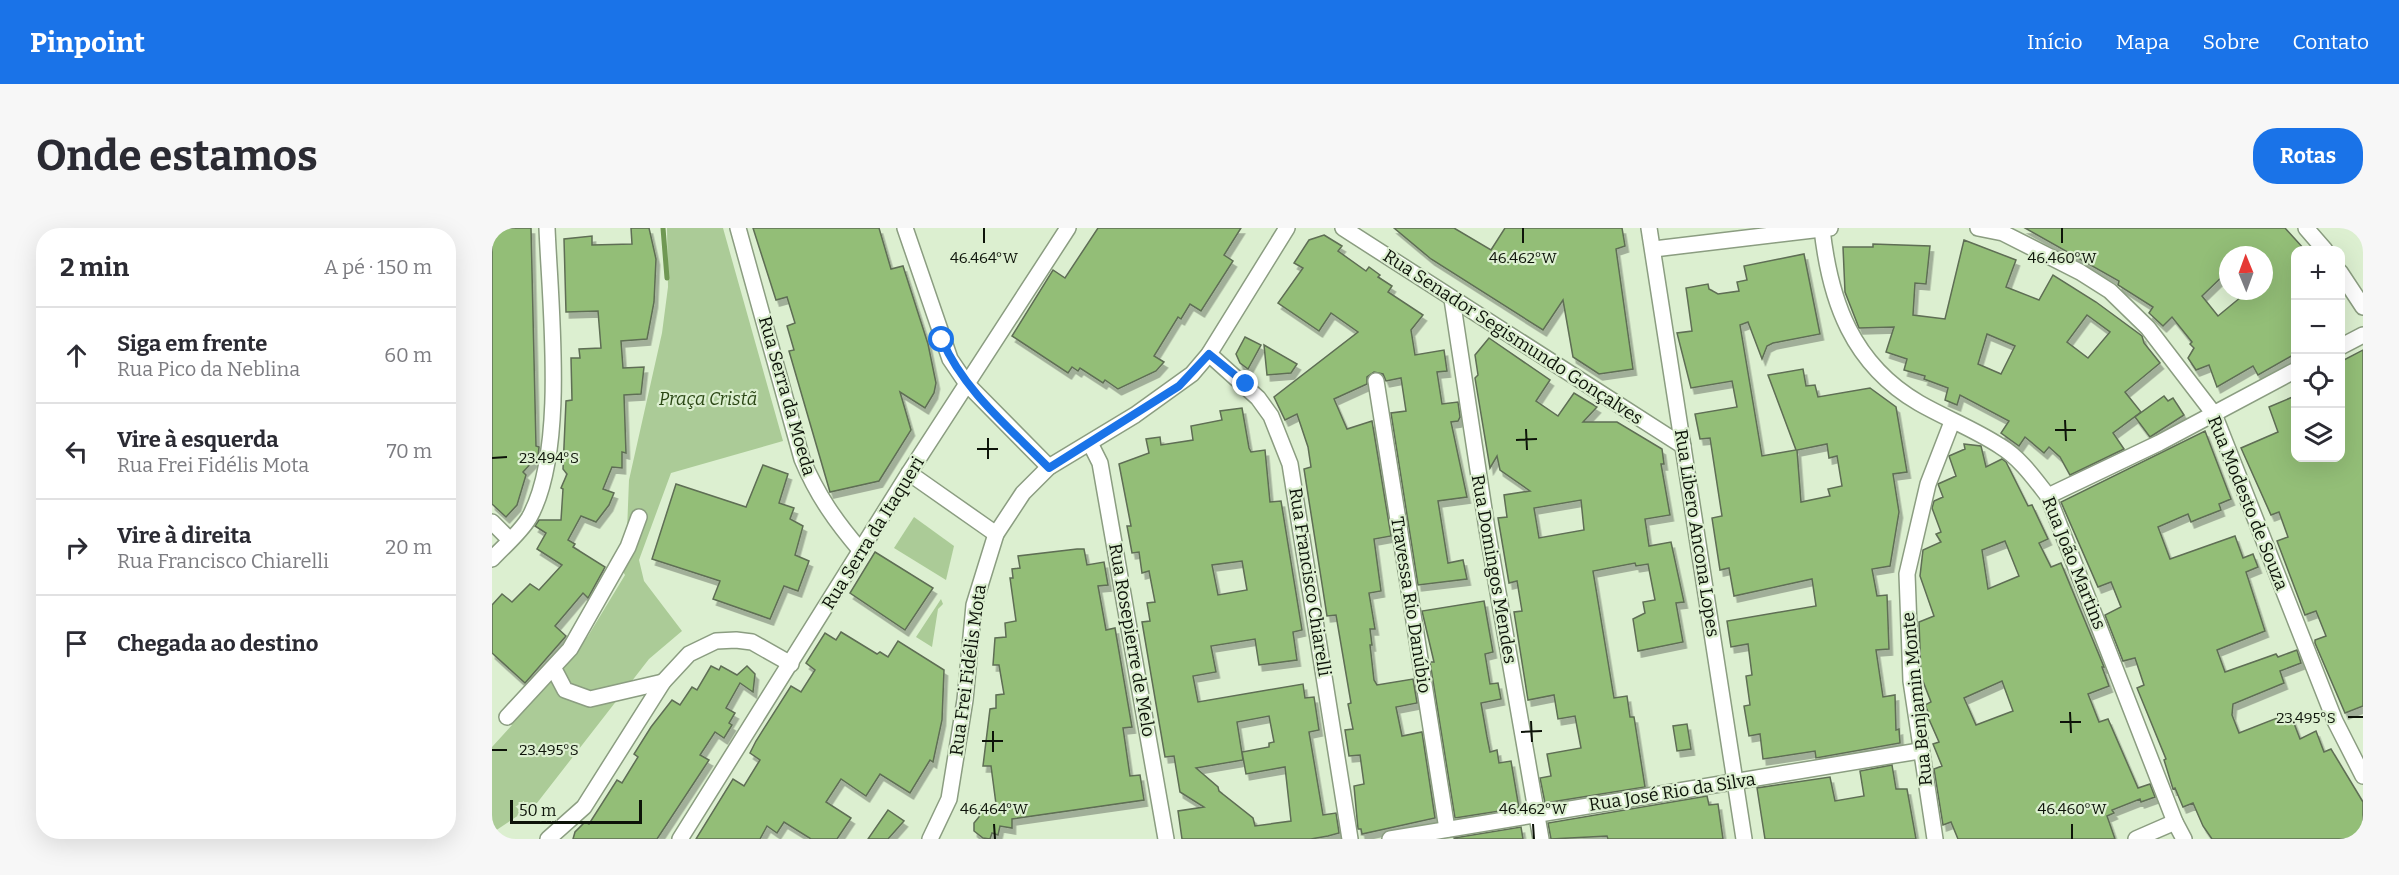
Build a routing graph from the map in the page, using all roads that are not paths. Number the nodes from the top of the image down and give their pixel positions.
1 (547, 228) edge
2 (738, 228) edge
3 (905, 228) edge
4 (1068, 228) edge
5 (1287, 228) edge
6 (1343, 228) edge
7 (1649, 228) edge
8 (1978, 228) edge
9 (2306, 228) edge
10 (1827, 229) edge
11 (2004, 231) edge
12 (2322, 246) edge
13 (1654, 249) junction
14 (2345, 280) edge
15 (1452, 299) junction
16 (2363, 307) edge
17 (2363, 335) edge
18 (2345, 344) edge
19 (1209, 354) junction
20 (2291, 372) edge
21 (1376, 381) dead end
22 (967, 384) junction
23 (2214, 414) junction
24 (1952, 422) junction
25 (1090, 442) junction
26 (1683, 446) junction
27 (1049, 468) junction
28 (909, 473) junction
29 (2048, 496) junction
30 (639, 517) dead end
31 (492, 522) edge
32 (996, 534) junction
33 (510, 540) junction
34 (861, 551) junction
35 (492, 559) edge
36 (791, 664) junction
37 (554, 669) junction
38 (663, 682) junction
39 (507, 717) dead end
40 (1920, 751) junction
41 (2363, 776) edge
42 (1735, 782) junction
43 (1536, 814) junction
44 (2175, 822) junction
45 (1447, 829) junction
46 (936, 838) edge
47 (548, 839) edge
48 (680, 839) edge
49 (1166, 839) edge
50 (1350, 839) edge
51 (1390, 839) edge
52 (1541, 839) edge
53 (1744, 839) edge
54 (1935, 839) edge
55 (2136, 839) edge
56 (2184, 839) edge

1 - 33 street
2 - 34 street, Rua Serra da Moeda
3 - 22 street
4 - 22 street, Rua Serra da Itaqueri
5 - 19 street, Rua Frei Fidélis Mota
6 - 15 street, Rua Senador Segismundo Gonçalves
7 - 13 street, Rua Libero Ancona Lopes
8 - 11 street, Rua Modesto de Souza
9 - 12 street
10 - 13 street
10 - 24 street, Rua João Martins
11 - 23 street, Rua Modesto de Souza
13 - 26 street, Rua Libero Ancona Lopes
14 - 16 street
15 - 26 street, Rua Senador Segismundo Gonçalves
15 - 43 street, Rua Domingos Mendes
17 - 18 street
19 - 25 street, Rua Frei Fidélis Mota
19 - 50 street, Rua Francisco Chiarelli
20 - 23 street
21 - 45 street, Travessa Rio Danúbio
22 - 27 street
22 - 28 street, Rua Serra da Itaqueri
23 - 29 street
23 - 41 street, Rua Modesto de Souza
24 - 29 street, Rua João Martins
24 - 40 street, Rua Benjamin Monte
25 - 27 street, Rua Frei Fidélis Mota
25 - 49 street, Rua Rosepierre de Melo
26 - 42 street, Rua Libero Ancona Lopes
27 - 32 street, Rua Frei Fidélis Mota
28 - 32 street
28 - 34 street, Rua Serra da Itaqueri
29 - 44 street, Rua João Martins
30 - 37 street
31 - 33 street
32 - 46 street, Rua Frei Fidélis Mota
33 - 35 street
34 - 36 street, Rua Serra da Itaqueri
36 - 38 street
36 - 48 street, Rua Serra da Itaqueri
37 - 38 street
37 - 39 street
38 - 47 street
40 - 42 street, Rua José Rio da Silva
40 - 54 street, Rua Benjamin Monte
42 - 43 street, Rua José Rio da Silva
42 - 53 street, Rua Libero Ancona Lopes
43 - 45 street, Rua José Rio da Silva
43 - 52 street, Rua Domingos Mendes
44 - 55 street
44 - 56 street, Rua João Martins
45 - 51 street, Rua José Rio da Silva

